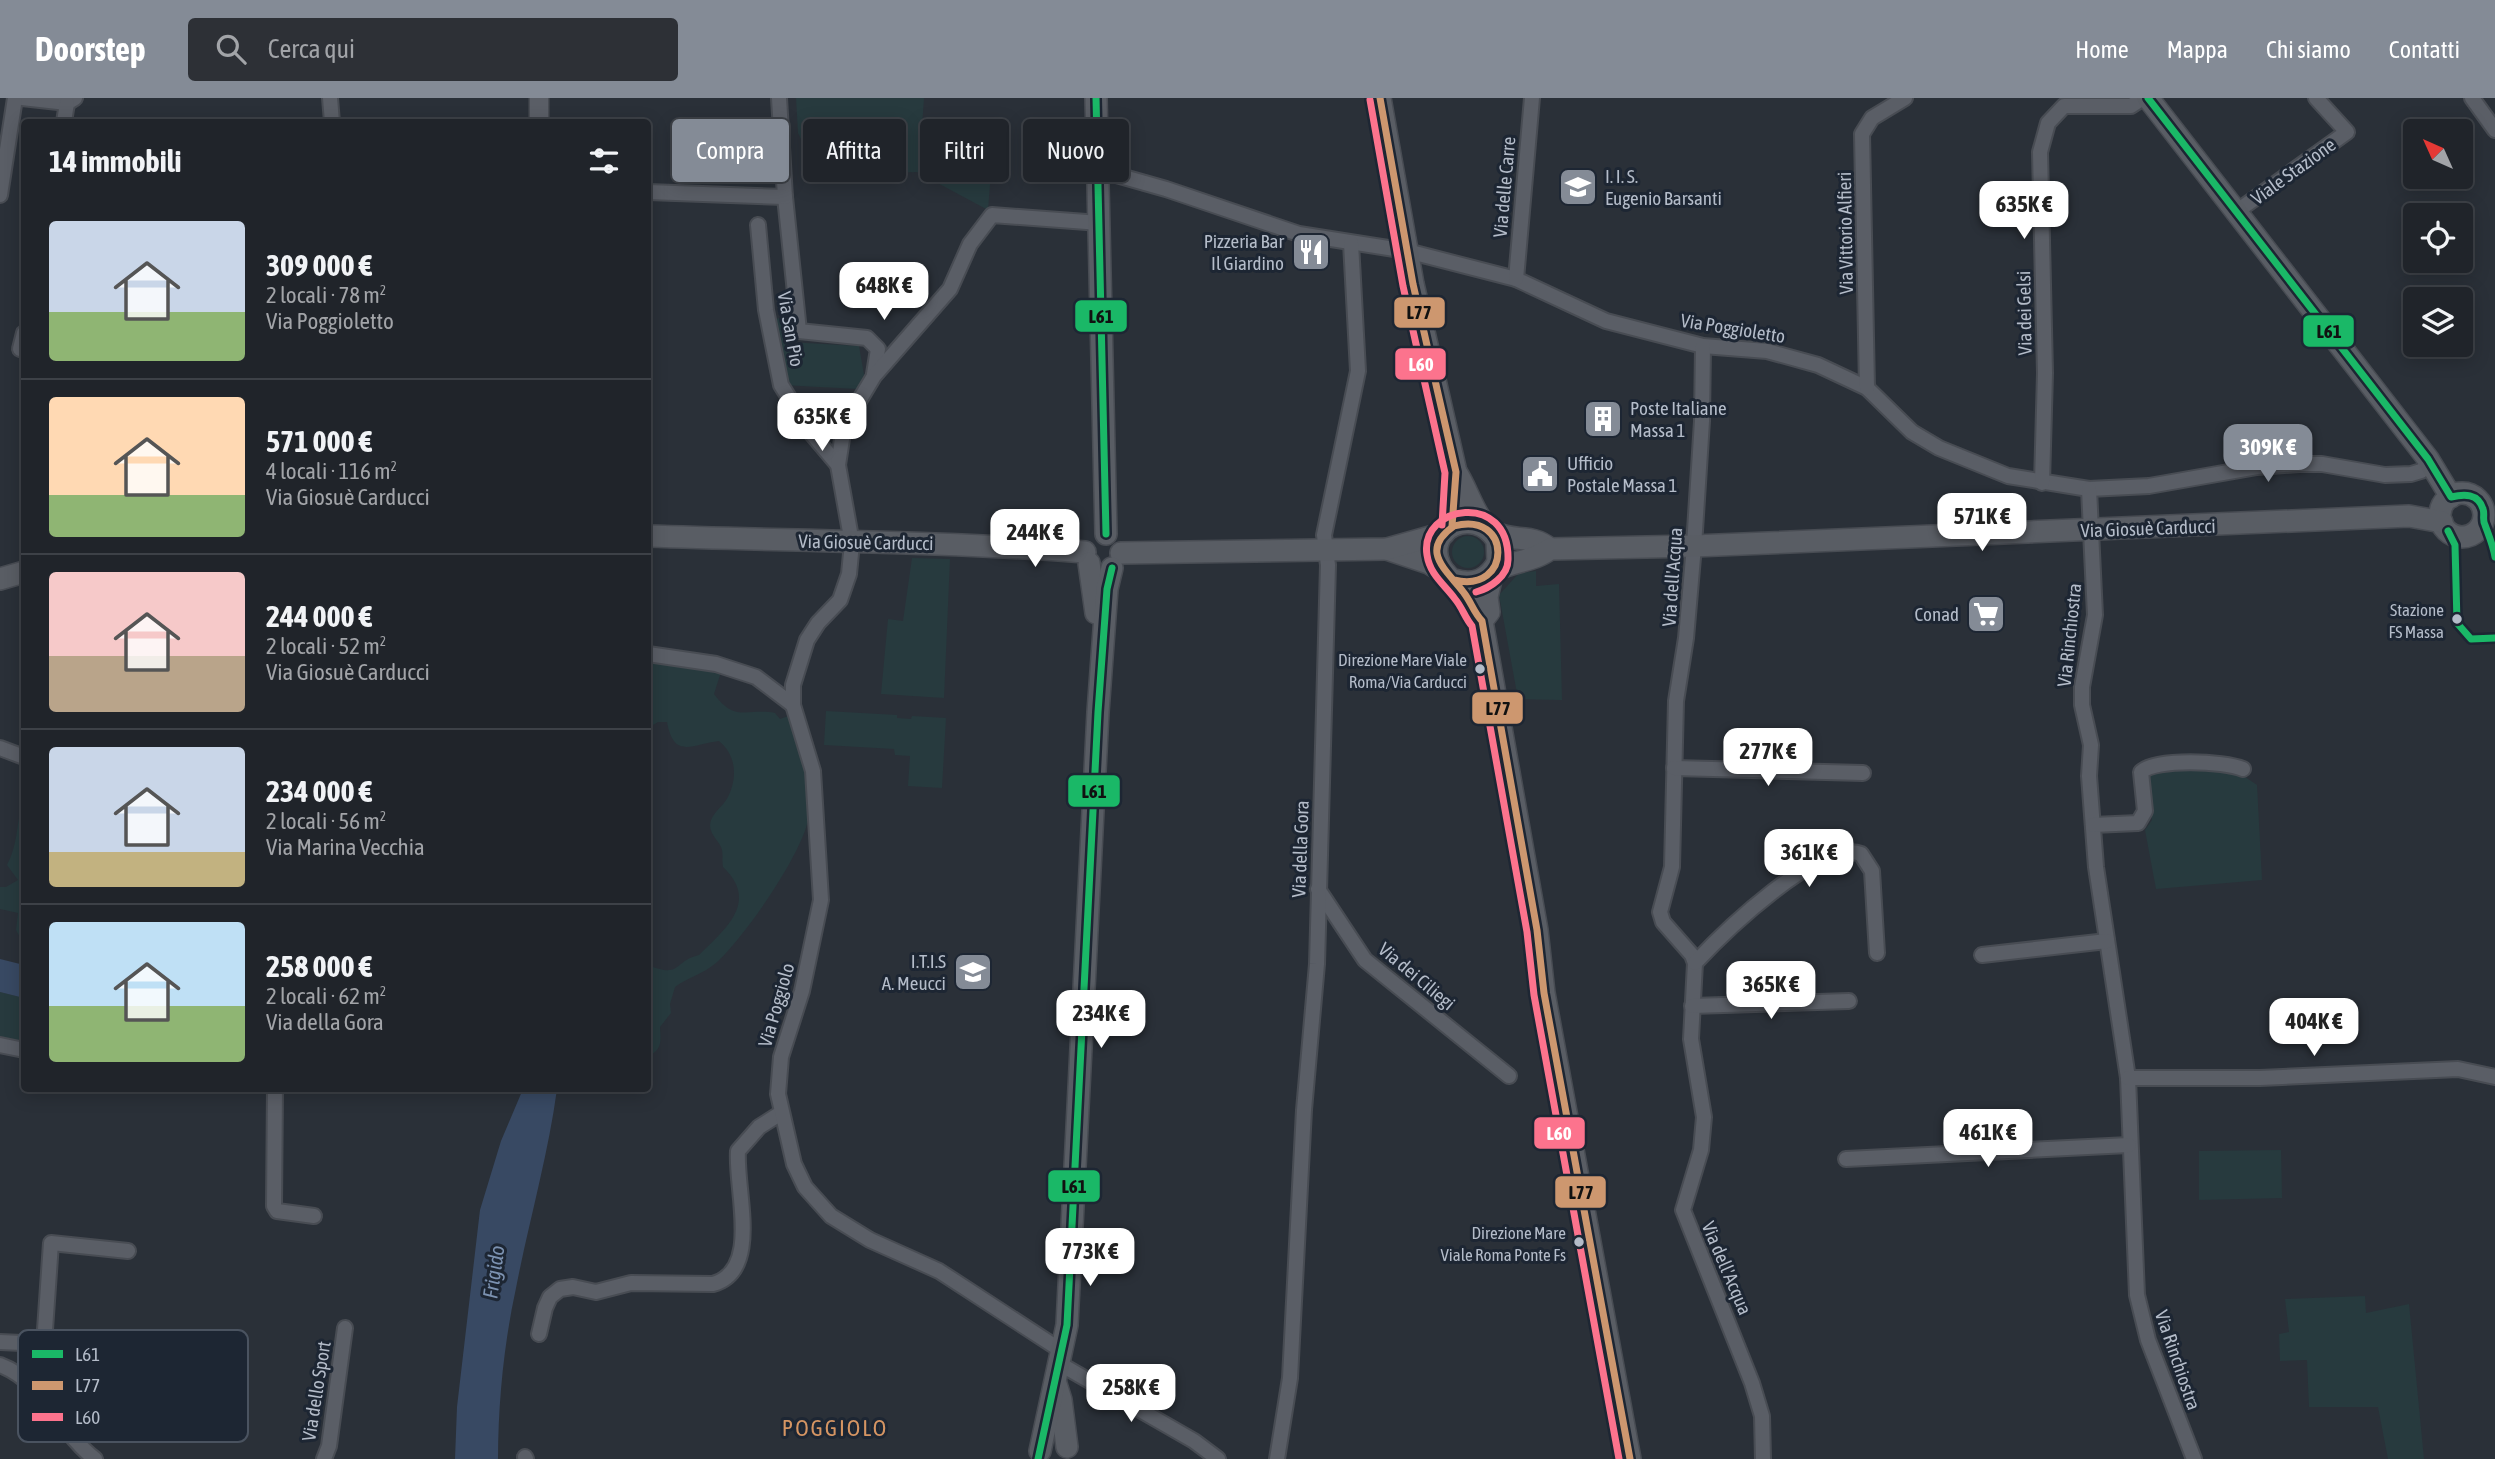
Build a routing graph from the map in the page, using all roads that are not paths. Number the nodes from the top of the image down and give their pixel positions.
1 (15, 98) edge
2 (22, 98) edge
3 (330, 98) edge
4 (539, 98) edge
5 (779, 98) edge
6 (1096, 98) edge
7 (1380, 98) edge
8 (1532, 98) edge
9 (1906, 98) edge
10 (2316, 98) edge
11 (2472, 98) edge
12 (2150, 99) edge
13 (71, 100) edge
14 (65, 119) edge
15 (331, 119) edge
16 (539, 119) edge
17 (1097, 119) edge
18 (2495, 130) edge
19 (1129, 179) edge
20 (1098, 182) edge
21 (651, 192) edge
22 (0, 195) edge
23 (785, 197) junction
24 (2236, 212) junction
25 (1100, 223) junction
26 (758, 225) dead end
27 (1351, 243) junction
28 (1407, 251) junction
29 (1516, 279) junction
30 (867, 338) junction
31 (904, 341) junction
32 (21, 345) edge
33 (1703, 346) junction
34 (20, 349) dead end
35 (874, 376) junction
36 (1867, 388) junction
37 (2430, 463) junction
38 (838, 465) junction
39 (1456, 472) junction
40 (2042, 483) junction
41 (2090, 489) junction
42 (2451, 496) junction
43 (2488, 509) edge
44 (2442, 522) junction
45 (1448, 529) junction
46 (2092, 530) junction
47 (1492, 531) junction
48 (1106, 534) junction
49 (651, 536) edge
50 (852, 543) junction
51 (1694, 546) junction
52 (1387, 549) junction
53 (1550, 549) junction
54 (1325, 551) junction
55 (1087, 557) junction
56 (1116, 560) junction
57 (1493, 571) junction
58 (21, 573) edge
59 (1450, 577) junction
60 (0, 579) edge
61 (1482, 621) junction
62 (651, 654) edge
63 (793, 705) junction
64 (0, 748) edge
65 (21, 756) edge
66 (1674, 768) junction
67 (2243, 769) dead end
68 (1863, 773) dead end
69 (2093, 825) junction
70 (1089, 877) junction
71 (1318, 889) junction
72 (2107, 941) junction
73 (1877, 953) dead end
74 (1982, 955) dead end
75 (1693, 959) junction
76 (1849, 1001) dead end
77 (1692, 1006) junction
78 (0, 1045) edge
79 (21, 1049) edge
80 (1509, 1076) dead end
81 (2495, 1077) edge
82 (2128, 1078) junction
83 (275, 1092) edge
84 (781, 1113) junction
85 (2129, 1145) junction
86 (1846, 1159) dead end
87 (313, 1216) dead end
88 (128, 1251) dead end
89 (345, 1328) dead end
90 (45, 1330) edge
91 (539, 1334) dead end
92 (0, 1342) edge
93 (18, 1343) edge
94 (0, 1365) edge
95 (1059, 1366) junction
96 (18, 1374) edge
97 (77, 1442) edge
98 (1070, 1453) edge
99 (1039, 1455) edge
100 (95, 1459) edge
101 (324, 1459) edge
102 (1218, 1459) edge
103 (1277, 1459) edge
104 (1630, 1459) edge
105 (1763, 1459) edge
106 (2194, 1459) edge

1 - 22 street
2 - 13 street
3 - 15 street
4 - 16 street
5 - 23 street
6 - 17 main road
7 - 28 main road
8 - 29 street, Via delle Carre
9 - 36 street, Via Vittorio Alfieri
10 - 24 street, Viale Stazione
11 - 18 street
12 - 24 main road, Viale Stazione
12 - 40 street, Via dei Gelsi
13 - 14 street
19 - 27 street, Via Poggioletto
20 - 25 main road
21 - 23 street
23 - 30 street
24 - 37 main road, Viale Stazione
25 - 31 street
25 - 48 main road
26 - 38 street, Via San Pio
27 - 28 street, Via Poggioletto
27 - 54 street, Via della Gora
28 - 29 street, Via Poggioletto
28 - 39 main road
29 - 33 street, Via Poggioletto
30 - 31 street
30 - 35 street
31 - 35 street
32 - 34 street
33 - 36 street, Via Poggioletto
33 - 51 street, Via dell'Acqua
35 - 38 street
36 - 40 street, Via Poggioletto
37 - 41 street, Via Poggioletto
37 - 42 main road, Viale Stazione
38 - 50 street, Via Poggiolo
39 - 45 main road
39 - 47 main road
40 - 41 street, Via Poggioletto
41 - 46 street, Via Rinchiostra
42 - 43 main road
42 - 44 main road
43 - 44 main road
44 - 46 main road, Via Giosuè Carducci
45 - 47 main road
45 - 52 main road
45 - 59 main road
46 - 51 main road, Via Giosuè Carducci
46 - 69 street, Via Rinchiostra
47 - 53 main road, Via Giosuè Carducci
47 - 57 main road
48 - 55 main road
48 - 56 main road
49 - 50 main road, Via Giosuè Carducci
50 - 55 main road, Via Giosuè Carducci
50 - 63 street, Via Poggiolo
51 - 53 main road, Via Giosuè Carducci
51 - 66 street, Via dell'Acqua
52 - 54 main road
52 - 59 main road
53 - 57 main road, Via Giosuè Carducci
54 - 56 main road
54 - 71 street, Via della Gora
55 - 56 main road
55 - 70 main road
56 - 70 main road
57 - 59 main road
57 - 61 main road
58 - 60 main road
59 - 61 main road
61 - 104 main road
62 - 63 street
63 - 84 street, Via Poggiolo
64 - 65 street
66 - 68 street
66 - 75 street, Via dell'Acqua
67 - 69 street
69 - 72 street, Via Rinchiostra
70 - 95 main road
71 - 80 street, Via dei Ciliegi
71 - 103 street, Via della Gora
72 - 74 street
72 - 82 street, Via Rinchiostra
73 - 75 street
75 - 77 street, Via dell'Acqua
76 - 77 street
77 - 105 street, Via dell'Acqua
78 - 79 street
81 - 82 street
82 - 85 street, Via Rinchiostra
83 - 87 street
84 - 91 street
84 - 95 street, Via Poggiolo
85 - 86 street
85 - 106 street, Via Rinchiostra
88 - 90 street
89 - 101 street, Via dello Sport
92 - 93 street
94 - 96 street
95 - 98 main road
95 - 99 main road
95 - 102 street
97 - 100 street
98 - 99 main road

